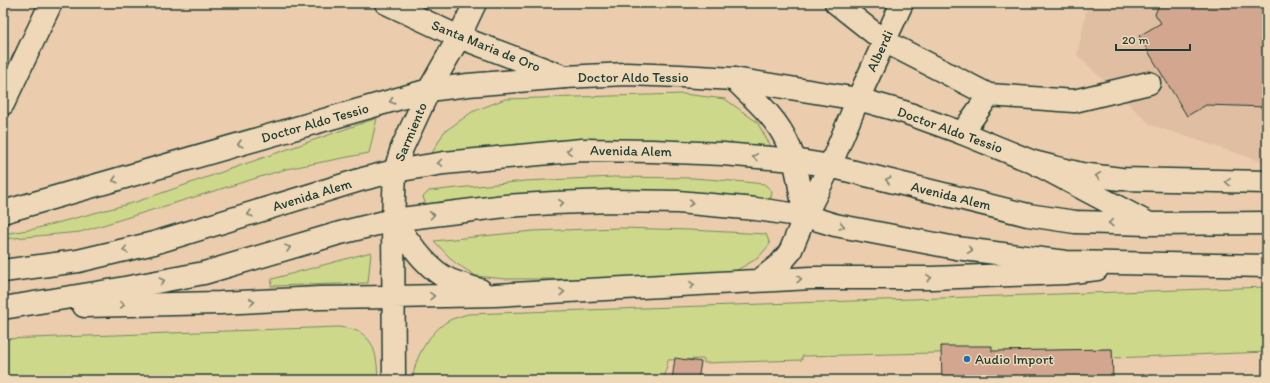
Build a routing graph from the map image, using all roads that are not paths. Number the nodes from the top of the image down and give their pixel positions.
1 (51, 3) edge
2 (386, 3) edge
3 (475, 3) edge
4 (836, 3) edge
5 (902, 3) edge
6 (459, 37) junction
7 (884, 41) junction
8 (565, 77) junction
9 (734, 79) junction
10 (1149, 83) dead end
11 (429, 90) junction
12 (989, 95) junction
13 (858, 99) junction
14 (3, 104) edge
15 (962, 133) junction
16 (794, 160) junction
17 (1033, 162) junction
18 (830, 166) junction
19 (395, 171) junction
20 (1267, 182) edge
21 (3, 212) edge
22 (805, 216) junction
23 (393, 220) junction
24 (1267, 223) edge
25 (1150, 224) junction
26 (1137, 263) junction
27 (1267, 266) edge
28 (3, 272) edge
29 (760, 280) junction
30 (495, 295) junction
31 (393, 297) junction
32 (8, 308) edge
33 (394, 380) edge

1 - 14 main road
2 - 6 main road, Santa Maria de Oro
3 - 6 main road, Sarmiento
4 - 7 main road
5 - 7 main road, Alberdi
6 - 8 main road, Santa Maria de Oro
6 - 11 main road, Sarmiento
7 - 12 main road
7 - 13 main road, Alberdi
8 - 9 main road, Doctor Aldo Tessio
8 - 11 main road, Doctor Aldo Tessio
9 - 13 main road, Doctor Aldo Tessio
9 - 16 main road
10 - 12 main road
11 - 19 main road, Sarmiento
11 -> 21 main road, Doctor Aldo Tessio
12 - 15 main road
13 - 15 main road, Doctor Aldo Tessio
13 - 18 main road, Alberdi
15 - 17 main road, Doctor Aldo Tessio
16 - 18 main road, Avenida Alem
16 -> 19 main road, Avenida Alem
16 - 22 main road
20 -> 17 main road, Doctor Aldo Tessio
17 - 25 main road
18 - 22 main road, Alberdi
25 -> 18 main road, Avenida Alem
19 - 23 main road, Sarmiento
19 -> 28 main road, Avenida Alem
23 -> 22 main road
22 -> 26 main road
22 - 29 main road, Alberdi
23 - 30 main road
23 - 31 main road, Sarmiento
32 -> 23 main road
24 - 25 main road, Avenida Alem
26 - 27 main road
29 -> 26 main road
30 -> 29 main road
31 -> 30 main road
32 -> 31 main road
31 - 33 main road, Sarmiento

